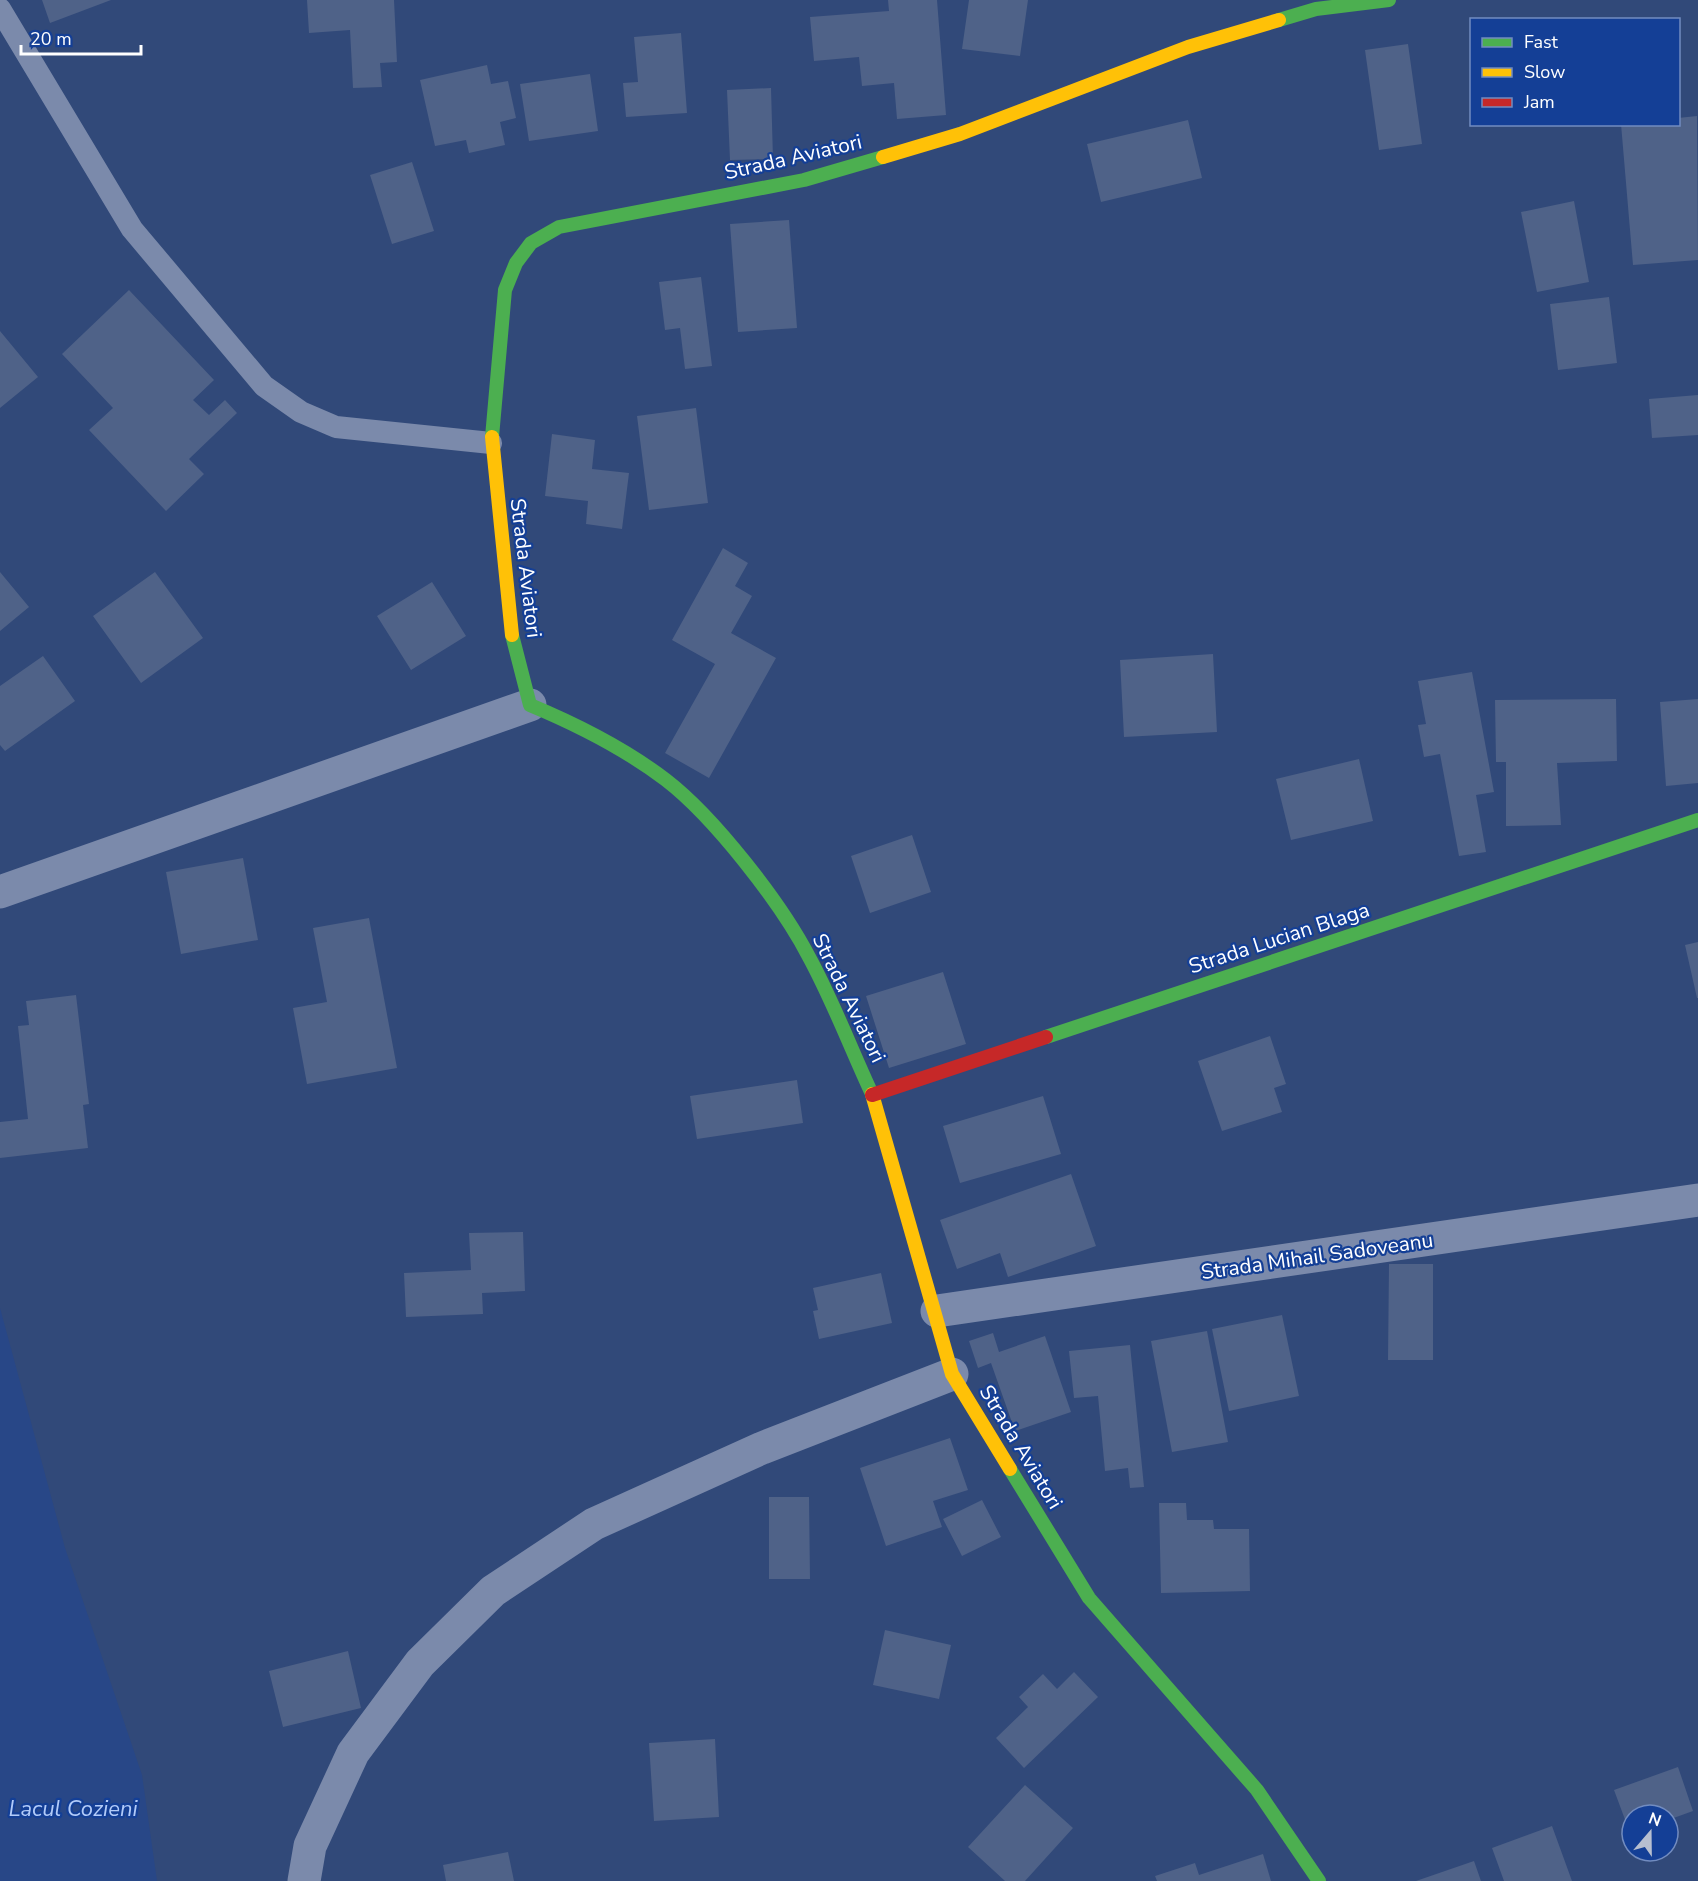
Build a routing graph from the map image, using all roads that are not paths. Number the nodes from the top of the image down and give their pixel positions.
1 (1389, 0) edge
2 (0, 9) edge
3 (491, 443) junction
4 (530, 705) junction
5 (1698, 820) edge
6 (0, 892) edge
7 (872, 1095) junction
8 (1698, 1200) edge
9 (937, 1311) junction
10 (952, 1374) junction
11 (304, 1881) edge
12 (1319, 1881) edge

1 - 3 street, Strada Aviatori
2 - 3 lane
3 - 4 street, Strada Aviatori
4 - 6 street
4 - 7 street, Strada Aviatori
5 - 7 street, Strada Lucian Blaga
7 - 9 street, Strada Aviatori
8 - 9 street, Strada Mihail Sadoveanu
9 - 10 street, Strada Aviatori
10 - 11 street
10 - 12 street, Strada Aviatori

